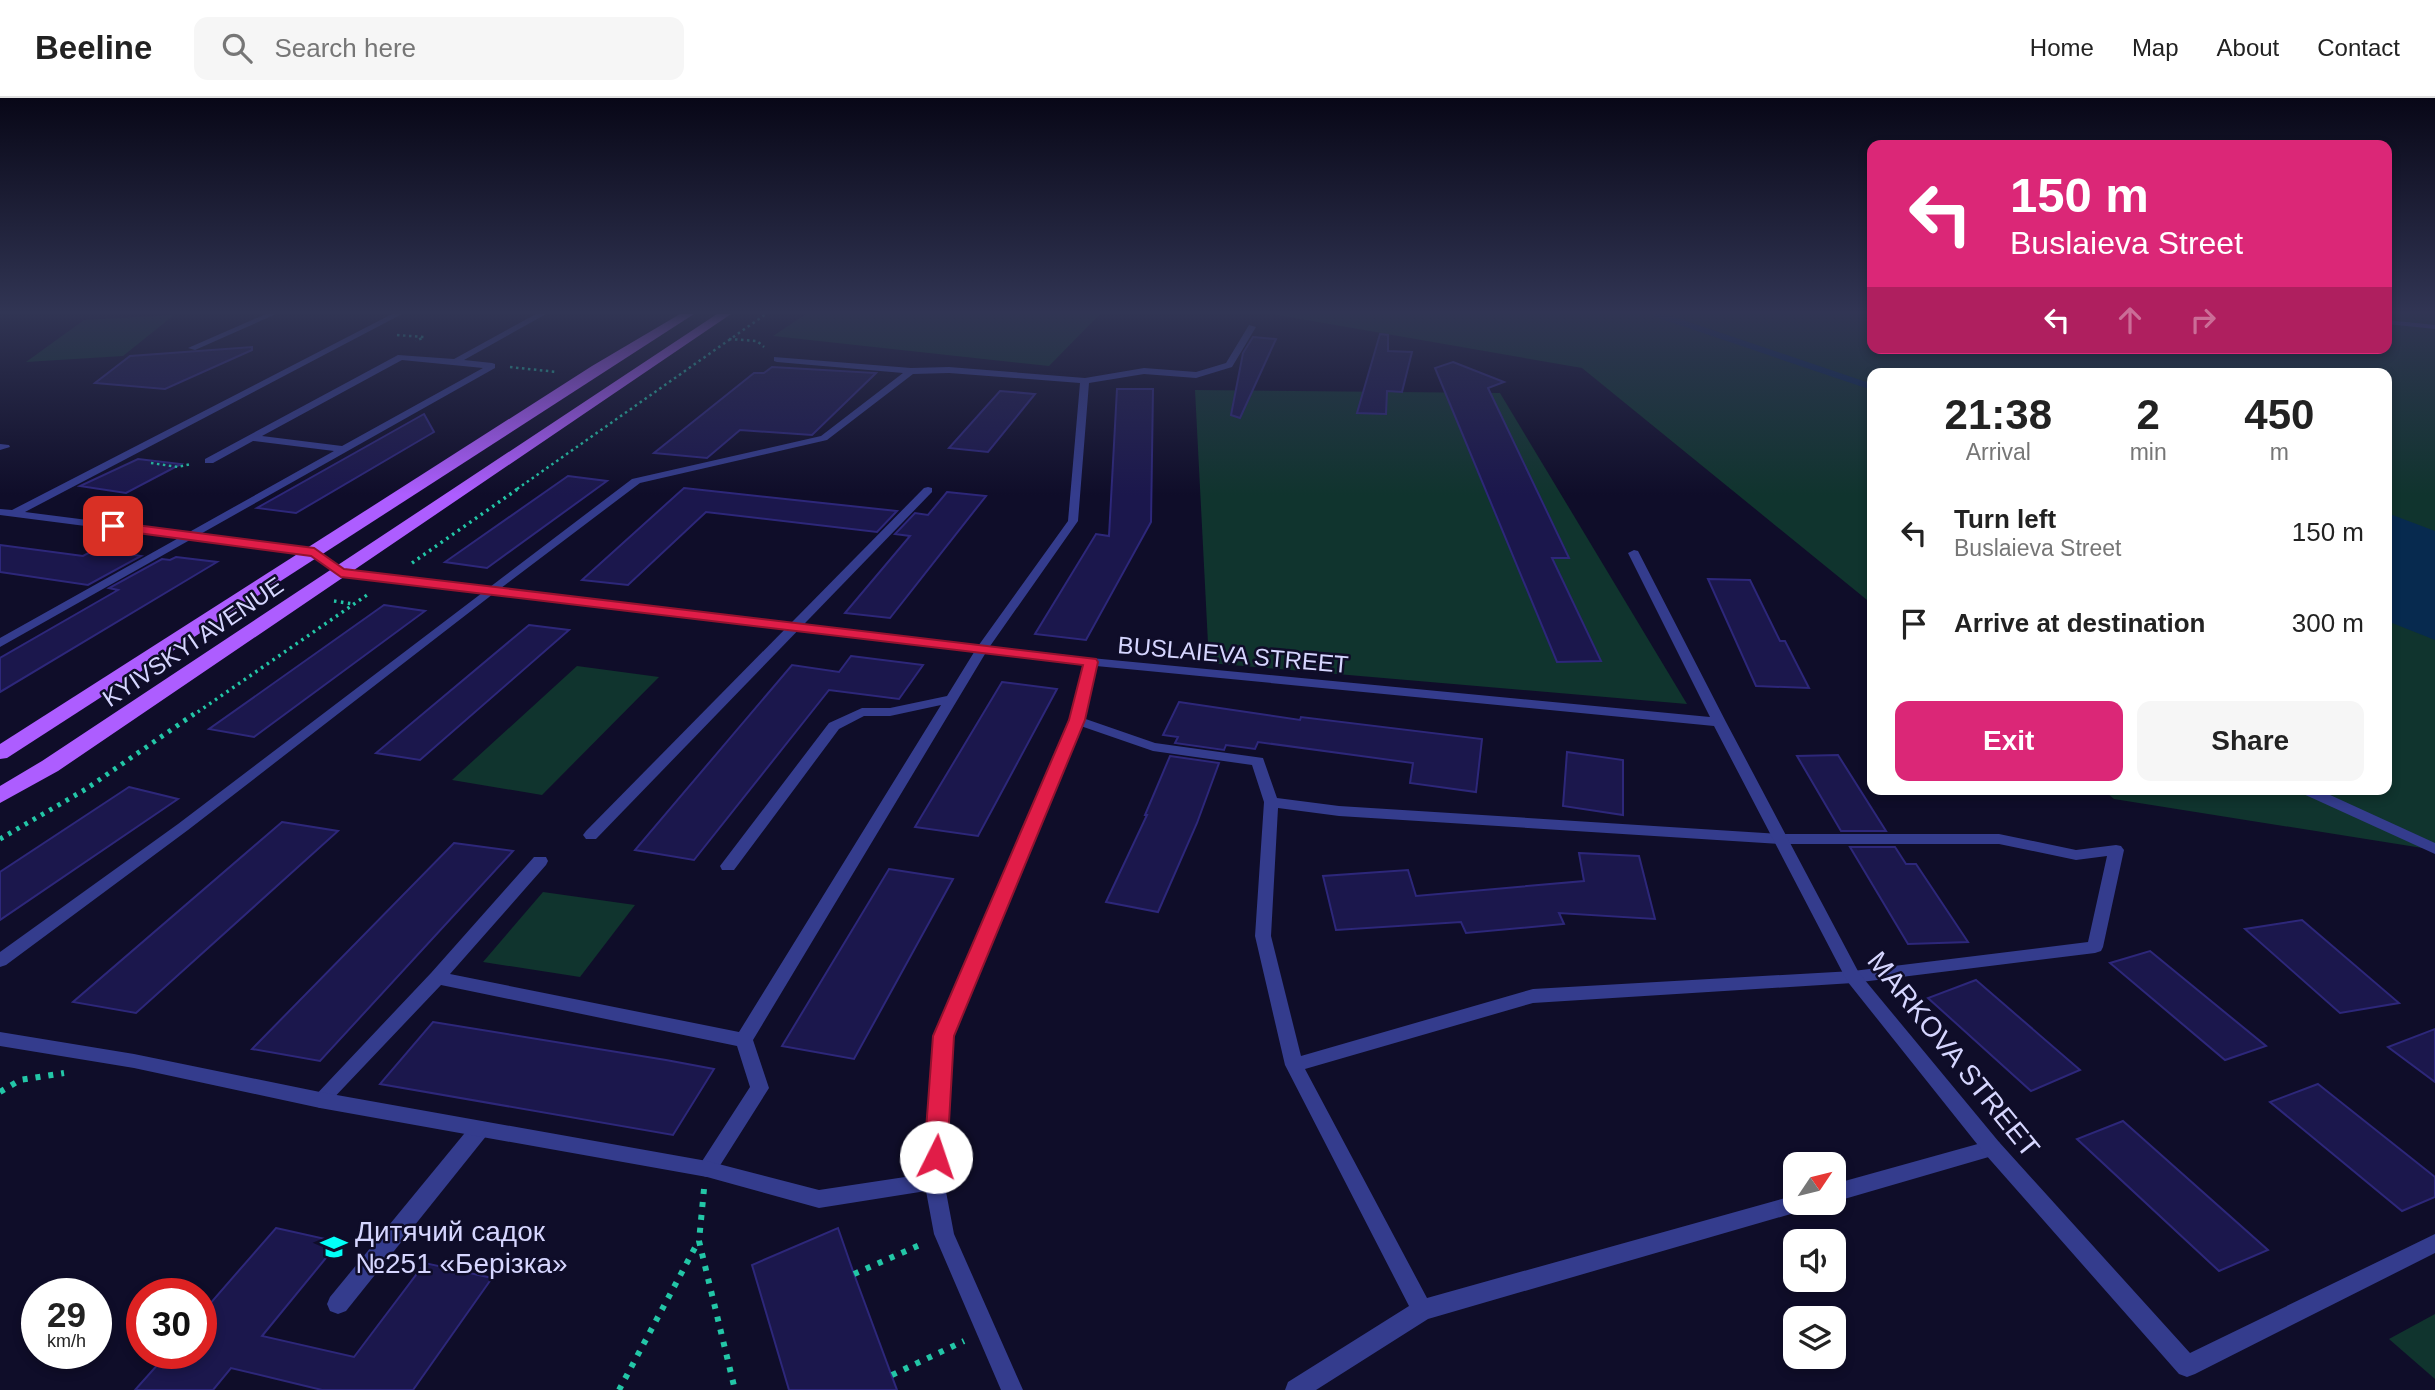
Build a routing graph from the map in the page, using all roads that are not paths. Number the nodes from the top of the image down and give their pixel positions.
1 (282, 374) edge
2 (369, 374) edge
3 (477, 374) edge
4 (589, 374) edge
5 (636, 374) edge
6 (907, 374) edge
7 (1002, 374) edge
8 (1125, 374) edge
9 (1085, 381) junction
10 (252, 438) junction
11 (342, 449) junction
12 (209, 461) road end
13 (928, 490) dead end
14 (6, 513) edge
15 (188, 535) junction
16 (314, 552) junction
17 (1634, 553) dead end
18 (341, 573) junction
19 (489, 591) junction
20 (796, 627) junction
21 (0, 643) edge
22 (982, 649) junction
23 (1091, 662) junction
24 (952, 699) junction
25 (1077, 720) junction
26 (1719, 722) junction
27 (0, 753) edge
28 (2317, 795) edge
29 (0, 796) edge
30 (1271, 802) junction
31 (591, 835) dead end
32 (1780, 839) junction
33 (2435, 849) edge
34 (540, 862) dead end
35 (728, 866) dead end
36 (0, 961) edge
37 (1853, 977) junction
38 (437, 978) junction
39 (0, 1039) edge
40 (744, 1040) junction
41 (1294, 1065) junction
42 (320, 1100) junction
43 (480, 1129) junction
44 (1992, 1148) junction
45 (707, 1169) junction
46 (934, 1181) junction
47 (1846, 1190) edge
48 (1783, 1207) edge
49 (2435, 1243) edge
50 (338, 1304) dead end
51 (1422, 1310) junction
52 (1012, 1390) edge
53 (1296, 1390) edge

1 - 14 street
2 - 10 street
3 - 11 street
4 - 16 main road, KYIVSKYI AVENUE
5 - 18 main road, KYIVSKYI AVENUE
6 - 19 street
7 - 9 street
8 - 9 street
9 - 22 street
10 - 11 street
10 - 12 street
11 - 15 street
13 - 20 street
14 - 15 street
15 - 16 street
15 - 21 street
16 - 18 street
16 - 27 main road, KYIVSKYI AVENUE
17 - 26 street, MARKOVA STREET
18 - 19 street, BUSLAIEVA STREET
18 - 29 main road, KYIVSKYI AVENUE
19 - 20 street, BUSLAIEVA STREET
19 - 36 street
20 - 22 street, BUSLAIEVA STREET
20 - 31 street
22 - 23 street, BUSLAIEVA STREET
22 - 24 street
23 - 25 street
23 - 26 street, BUSLAIEVA STREET
24 - 35 street
24 - 40 street
25 - 30 street
25 - 46 street
26 - 32 street, MARKOVA STREET
28 - 33 street
30 - 32 street
30 - 41 street
32 - 37 street, MARKOVA STREET
32 - 37 street
34 - 38 street
37 - 41 street
37 - 44 street, MARKOVA STREET
38 - 40 street
38 - 42 street
39 - 42 street
40 - 45 street
41 - 51 street
42 - 43 street
43 - 45 street
43 - 50 street
44 - 47 street
44 - 49 street, MARKOVA STREET
45 - 46 street
46 - 52 street
48 - 51 street
51 - 53 street

